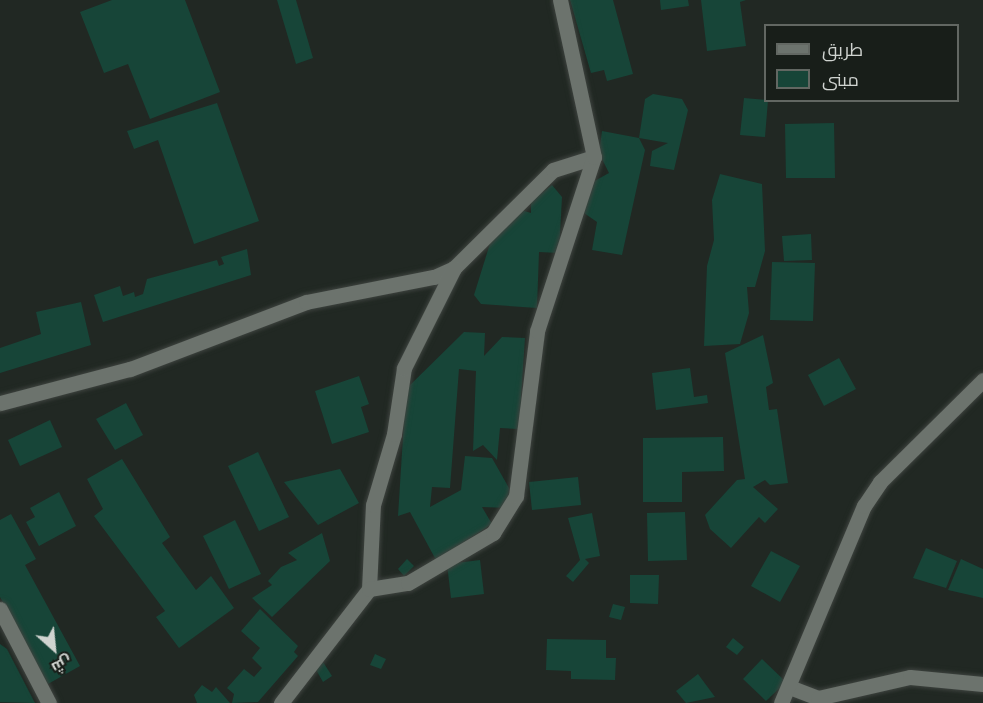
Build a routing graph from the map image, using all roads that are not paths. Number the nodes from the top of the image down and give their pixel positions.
1 (560, 0) edge
2 (594, 157) junction
3 (454, 268) junction
4 (983, 380) edge
5 (0, 403) edge
6 (369, 589) junction
7 (0, 609) edge
8 (983, 684) edge
9 (792, 688) junction
10 (49, 703) edge
11 (281, 703) edge
12 (781, 703) edge

1 - 2 street
2 - 3 street
2 - 6 street
3 - 5 street
3 - 6 street
4 - 9 street
6 - 11 street
7 - 10 street
8 - 9 street
9 - 12 street

